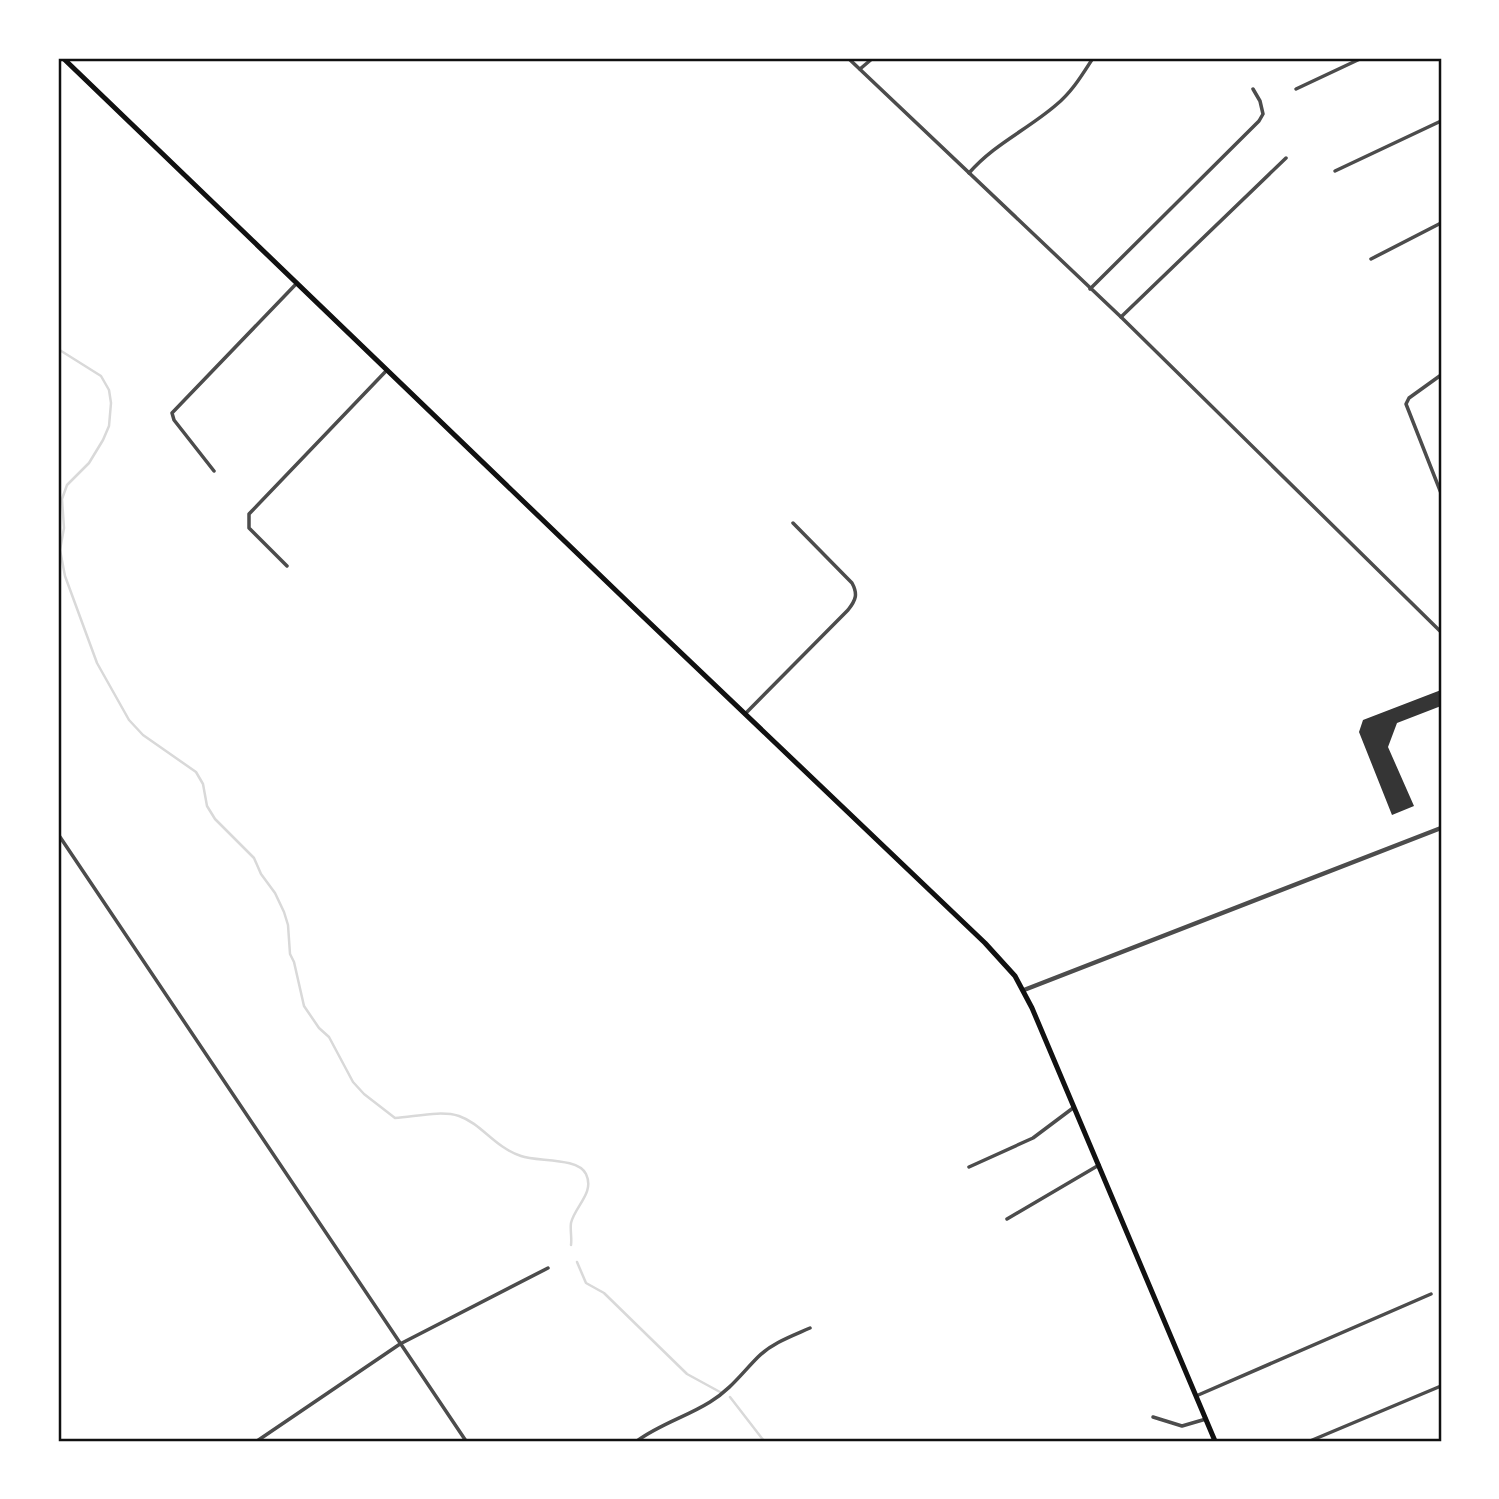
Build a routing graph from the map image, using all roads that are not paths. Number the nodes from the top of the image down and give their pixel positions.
1 (63, 58) edge
2 (848, 58) edge
3 (873, 58) edge
4 (1093, 58) edge
5 (1362, 58) edge
6 (860, 69) junction
7 (1253, 89) dead end
8 (1296, 89) dead end
9 (1441, 121) edge
10 (1286, 158) dead end
11 (1335, 171) dead end
12 (969, 173) junction
13 (1441, 223) edge
14 (1371, 259) dead end
15 (297, 283) junction
16 (1090, 289) junction
17 (1121, 317) junction
18 (387, 370) junction
19 (1441, 375) edge
20 (214, 471) dead end
21 (1441, 494) edge
22 (793, 523) dead end
23 (287, 566) dead end
24 (1441, 632) edge
25 (746, 714) junction
26 (1441, 828) edge
27 (58, 834) edge
28 (1024, 990) junction
29 (1074, 1107) junction
30 (1099, 1165) junction
31 (968, 1167) dead end
32 (1007, 1219) dead end
33 (548, 1268) dead end
34 (1431, 1294) dead end
35 (810, 1328) dead end
36 (400, 1344) junction
37 (1441, 1387) edge
38 (1196, 1396) junction
39 (1153, 1417) dead end
40 (1206, 1419) junction
41 (257, 1441) edge
42 (466, 1441) edge
43 (638, 1441) edge
44 (1215, 1441) edge
45 (1310, 1441) edge

1 - 15 main road
2 - 6 street
3 - 6 street
4 - 12 street
5 - 8 street
6 - 12 street
7 - 16 street
9 - 11 street
10 - 17 street
12 - 16 street
13 - 14 street
15 - 18 main road
15 - 20 street
16 - 17 street
17 - 24 street
18 - 23 street
18 - 25 main road
19 - 21 street
22 - 25 street
25 - 28 main road
26 - 28 street
27 - 36 street
28 - 29 main road
29 - 30 main road
29 - 31 street
30 - 32 street
30 - 38 main road
33 - 36 street
34 - 38 street
35 - 43 street
36 - 41 street
36 - 42 street
37 - 45 street
38 - 40 main road
39 - 40 street
40 - 44 main road

